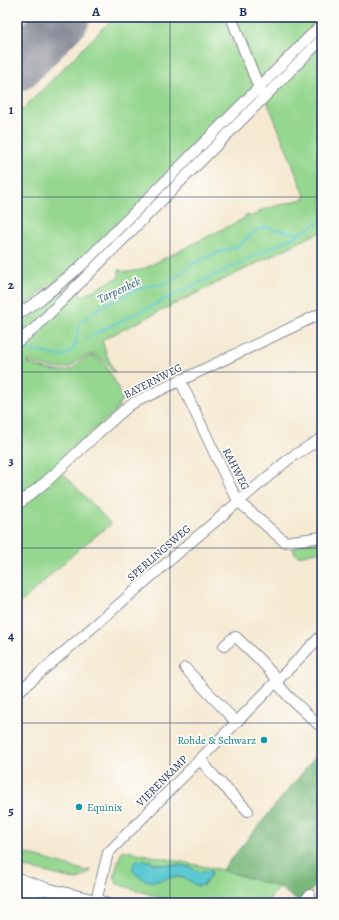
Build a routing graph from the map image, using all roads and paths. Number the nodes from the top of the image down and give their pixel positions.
1 (231, 17) edge
2 (322, 24) edge
3 (322, 39) edge
4 (259, 87) junction
5 (263, 100) junction
6 (322, 313) edge
7 (17, 315) edge
8 (17, 344) edge
9 (180, 380) junction
10 (322, 438) edge
11 (239, 502) junction
12 (17, 505) edge
13 (322, 537) edge
14 (321, 637) edge
15 (224, 646) dead end
16 (185, 668) dead end
17 (277, 681) junction
18 (17, 693) edge
19 (236, 722) junction
20 (319, 725) dead end
21 (200, 759) junction
22 (248, 810) dead end
23 (17, 879) edge
24 (17, 889) edge
25 (46, 889) junction
26 (100, 902) edge

1 - 4 street
2 - 4 street
3 - 5 street
4 - 5 street
4 - 7 street
5 - 8 street
6 - 9 street, BAYERNWEG
9 - 11 street, RAHWEG
9 - 12 street, BAYERNWEG
10 - 11 street, SPERLINGSWEG
11 - 13 street, RAHWEG
11 - 18 street, SPERLINGSWEG
14 - 17 street, VIERENKAMP
15 - 17 street
16 - 19 street
17 - 19 street, VIERENKAMP
17 - 20 street
19 - 21 street, VIERENKAMP
21 - 22 street
21 - 26 street, VIERENKAMP
23 - 25 main road
24 - 25 main road
25 - 26 main road

